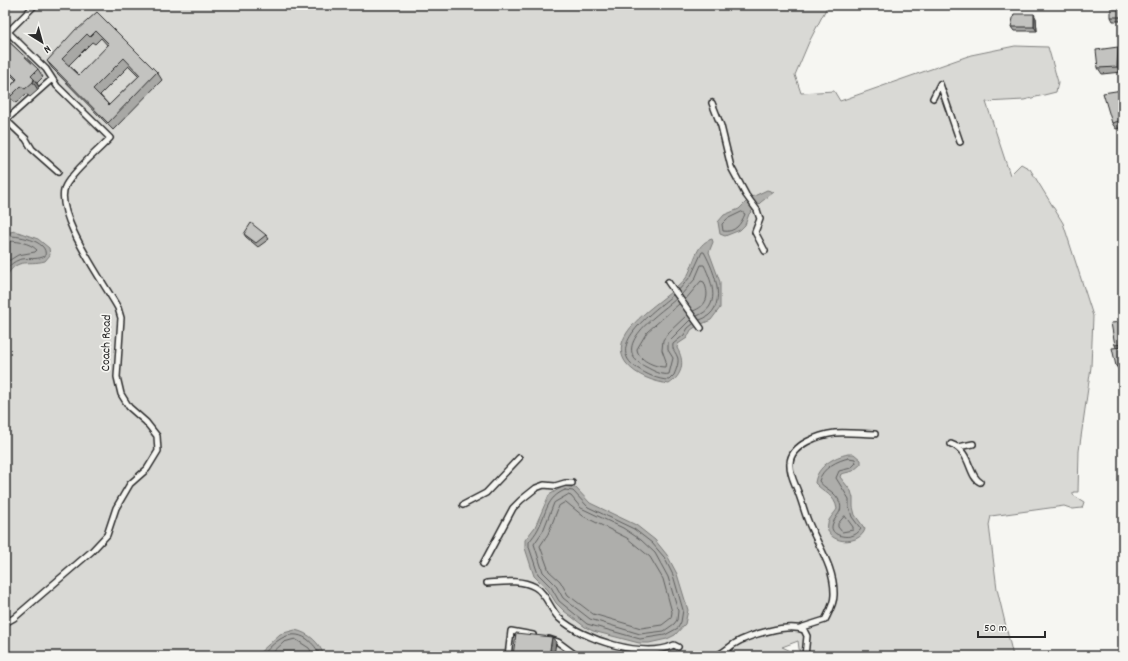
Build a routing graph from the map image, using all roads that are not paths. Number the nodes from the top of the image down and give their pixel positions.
1 (35, 5) edge
2 (6, 31) edge
3 (52, 79) junction
4 (932, 98) dead end
5 (712, 103) dead end
6 (960, 142) dead end
7 (58, 172) dead end
8 (765, 251) dead end
9 (668, 282) dead end
10 (701, 328) dead end
11 (875, 434) dead end
12 (951, 444) dead end
13 (973, 444) dead end
14 (958, 447) junction
15 (519, 458) dead end
16 (980, 482) dead end
17 (572, 483) dead end
18 (463, 505) dead end
19 (483, 564) dead end
20 (486, 583) dead end
21 (5, 623) edge
22 (800, 628) junction
23 (537, 636) edge
24 (544, 638) edge
25 (678, 647) dead end
26 (508, 656) edge
27 (576, 656) edge
28 (716, 656) edge
29 (805, 656) edge

1 - 2 lane
2 - 3 lane
3 - 7 lane
3 - 21 lane, Coach Road
4 - 6 lane
5 - 8 lane
9 - 10 lane
11 - 22 lane
12 - 14 lane
13 - 14 lane
14 - 16 lane
15 - 18 lane
17 - 19 lane
20 - 25 lane
22 - 28 lane
22 - 29 lane
23 - 26 lane
24 - 27 lane

